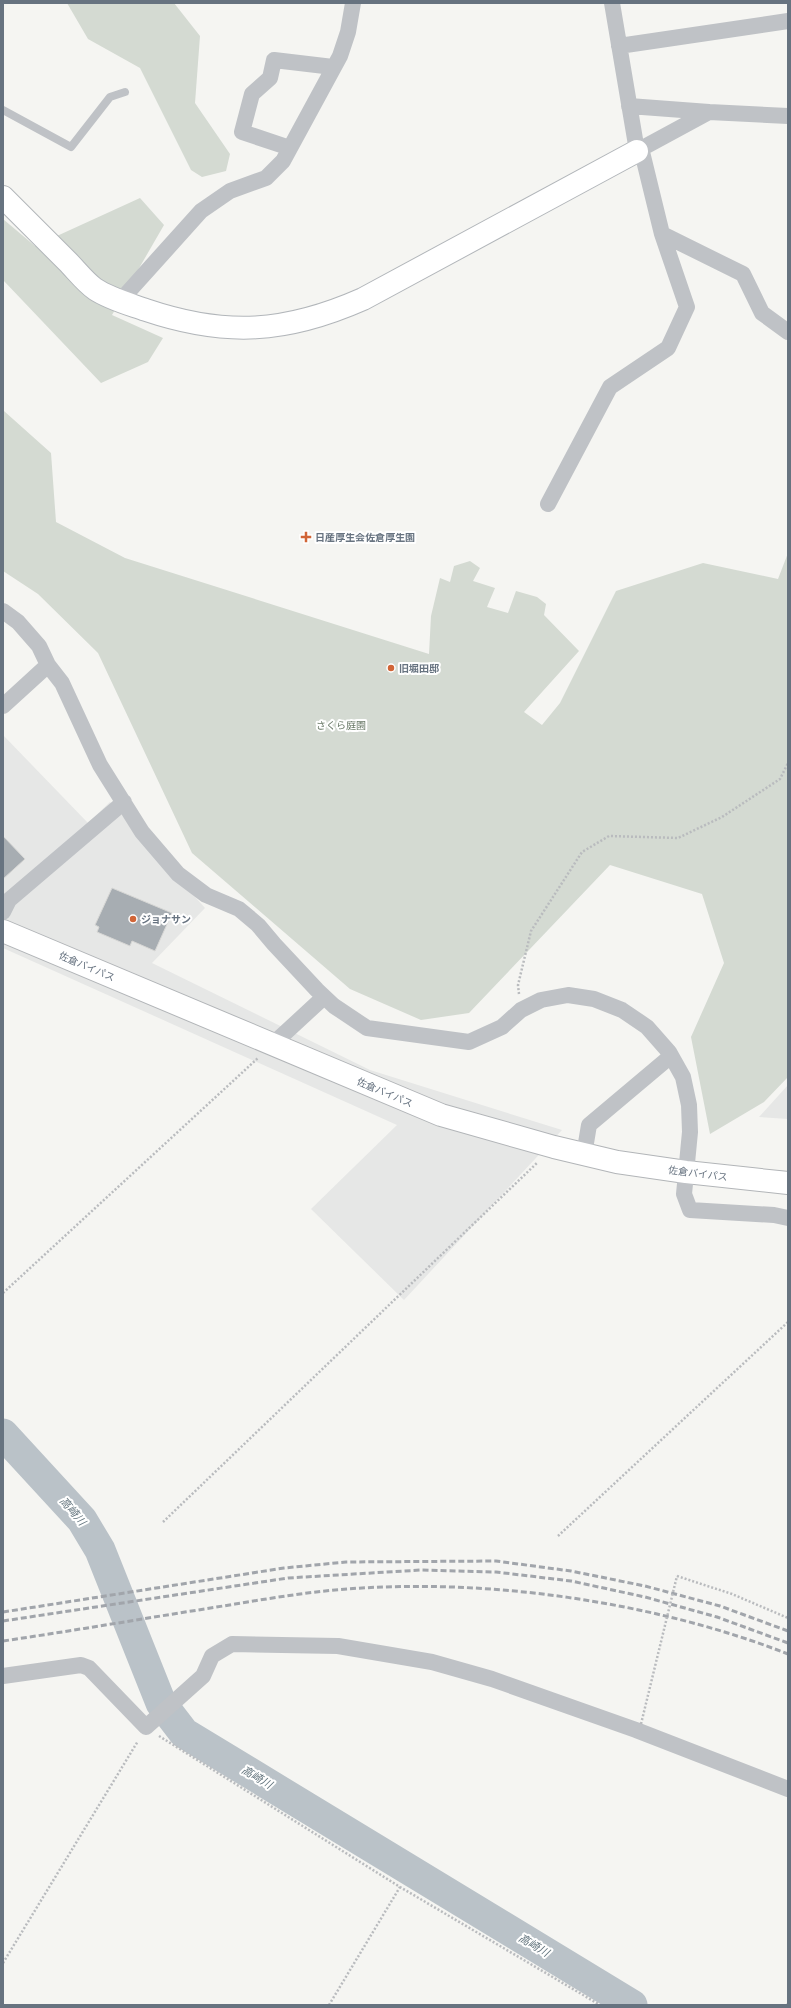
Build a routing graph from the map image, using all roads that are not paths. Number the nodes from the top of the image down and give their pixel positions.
1 (353, 3) edge
2 (612, 3) edge
3 (788, 21) edge
4 (619, 46) junction
5 (334, 67) junction
6 (125, 92) dead end
7 (629, 106) junction
8 (3, 110) edge
9 (708, 112) junction
10 (788, 116) edge
11 (290, 148) junction
12 (639, 150) junction
13 (3, 197) edge
14 (662, 234) junction
15 (121, 300) junction
16 (788, 332) edge
17 (548, 504) dead end
18 (3, 611) edge
19 (48, 665) junction
20 (3, 706) edge
21 (124, 802) junction
22 (3, 912) edge
23 (3, 931) edge
24 (324, 997) junction
25 (273, 1044) junction
26 (671, 1056) junction
27 (584, 1154) junction
28 (686, 1172) junction
29 (788, 1183) edge
30 (788, 1218) edge
31 (3, 1676) edge
32 (788, 1789) edge

1 - 5 street
2 - 4 street
3 - 4 street
4 - 7 street
5 - 11 street
5 - 11 street
6 - 8 lane
7 - 9 street
7 - 12 street
9 - 10 street
9 - 12 street
11 - 15 street
12 - 14 street
12 - 15 main road
13 - 15 main road
14 - 16 street
14 - 17 street
18 - 19 street
19 - 20 street
19 - 21 street
21 - 22 street
21 - 24 street
23 - 25 main road, 佐倉バイパス
24 - 25 street
24 - 26 street
25 - 27 main road, 佐倉バイパス
26 - 27 street
26 - 28 street
27 - 28 main road, 佐倉バイパス
28 - 29 main road, 佐倉バイパス
28 - 30 street
31 - 32 street

